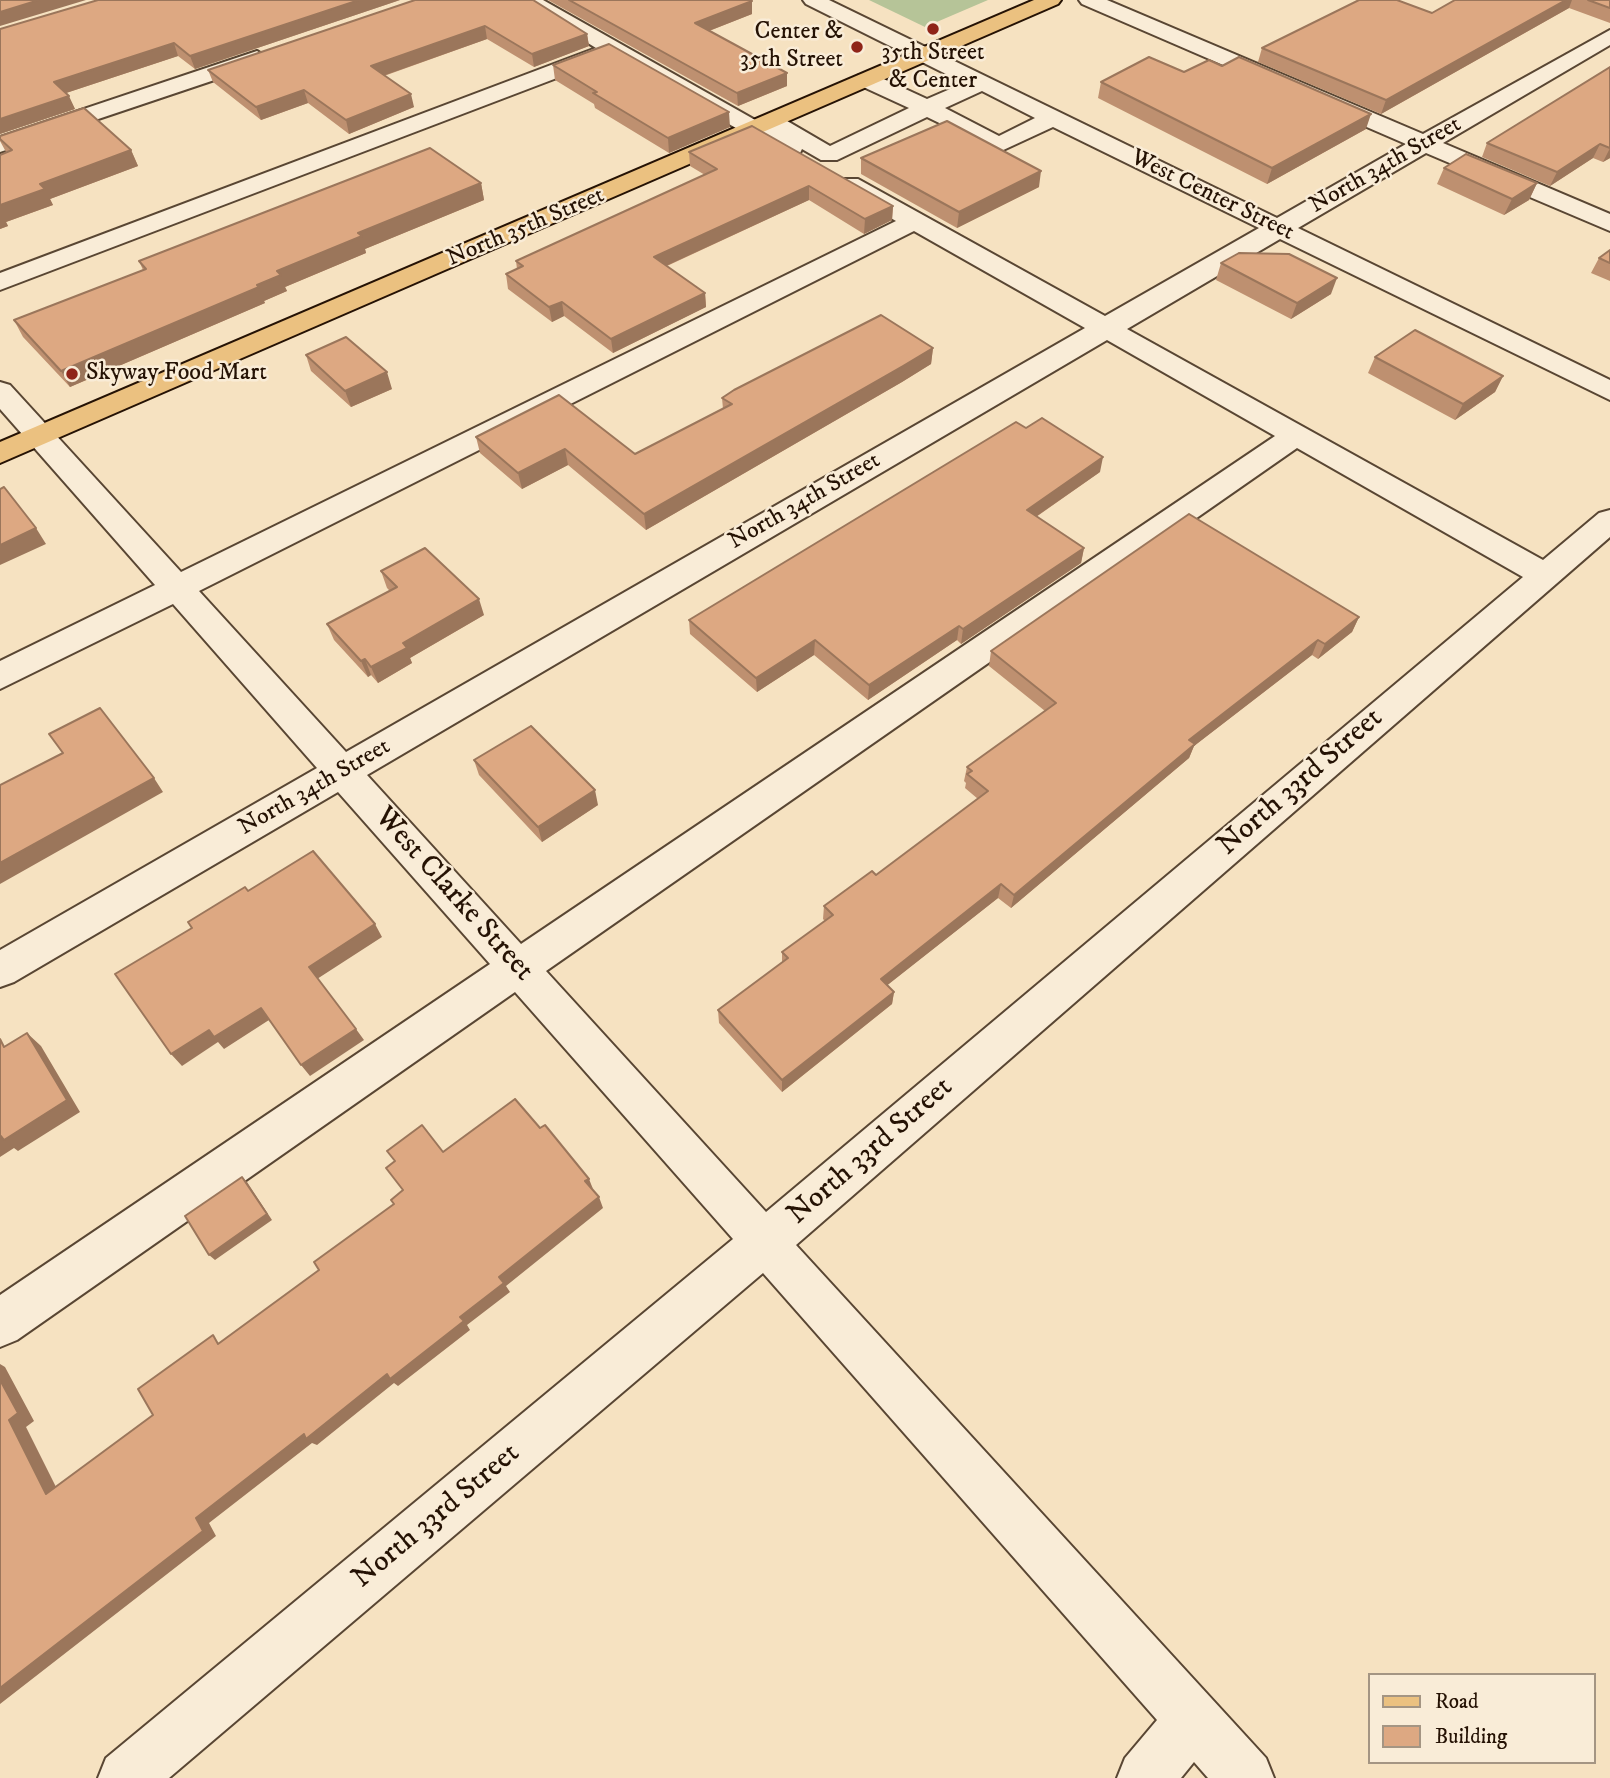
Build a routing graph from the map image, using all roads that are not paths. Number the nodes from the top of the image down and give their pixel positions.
1 (528, 0) edge
2 (813, 0) edge
3 (1051, 0) edge
4 (1089, 0) edge
5 (1610, 36) edge
6 (612, 48) junction
7 (1258, 51) dead end
8 (273, 53) edge
9 (925, 54) junction
10 (1235, 62) junction
11 (867, 80) junction
12 (982, 83) junction
13 (927, 108) junction
14 (1053, 118) junction
15 (763, 126) junction
16 (1425, 144) junction
17 (0, 145) edge
18 (915, 221) junction
19 (1610, 223) edge
20 (1279, 228) junction
21 (0, 282) edge
22 (1104, 328) junction
23 (0, 391) edge
24 (1610, 391) edge
25 (1296, 435) junction
26 (40, 436) junction
27 (0, 453) edge
28 (1610, 520) edge
29 (1545, 575) junction
30 (177, 588) junction
31 (0, 676) edge
32 (342, 772) junction
33 (519, 968) junction
34 (0, 970) edge
35 (764, 1243) junction
36 (0, 1323) edge
37 (1193, 1719) junction
38 (126, 1778) edge
39 (1145, 1778) edge
40 (1246, 1778) edge

1 - 6 street
2 - 9 street, West Center Street
3 - 9 main road, North 35th Street
4 - 10 street
5 - 16 street, North 34th Street
6 - 15 street
6 - 21 street
7 - 10 street
8 - 17 street
9 - 11 main road, North 35th Street
9 - 12 street, West Center Street
10 - 16 street
11 - 13 street
11 - 15 main road, North 35th Street
12 - 13 street
12 - 14 street, West Center Street
13 - 14 street
13 - 15 street
14 - 20 street, West Center Street
15 - 18 street
15 - 26 main road, North 35th Street
16 - 19 street
16 - 20 street, North 34th Street
18 - 22 street
18 - 30 street
20 - 22 street, North 34th Street
20 - 24 street, West Center Street
22 - 25 street
22 - 32 street, North 34th Street
23 - 26 street, West Clarke Street
25 - 29 street
25 - 33 street
26 - 27 main road, North 35th Street
26 - 30 street, West Clarke Street
28 - 29 street, North 33rd Street
29 - 35 street, North 33rd Street
30 - 31 street
30 - 32 street, West Clarke Street
32 - 33 street, West Clarke Street
32 - 34 street, North 34th Street
33 - 35 street, West Clarke Street
33 - 36 street
35 - 37 street, West Clarke Street
35 - 38 street, North 33rd Street
37 - 39 street
37 - 40 street, West Clarke Street

